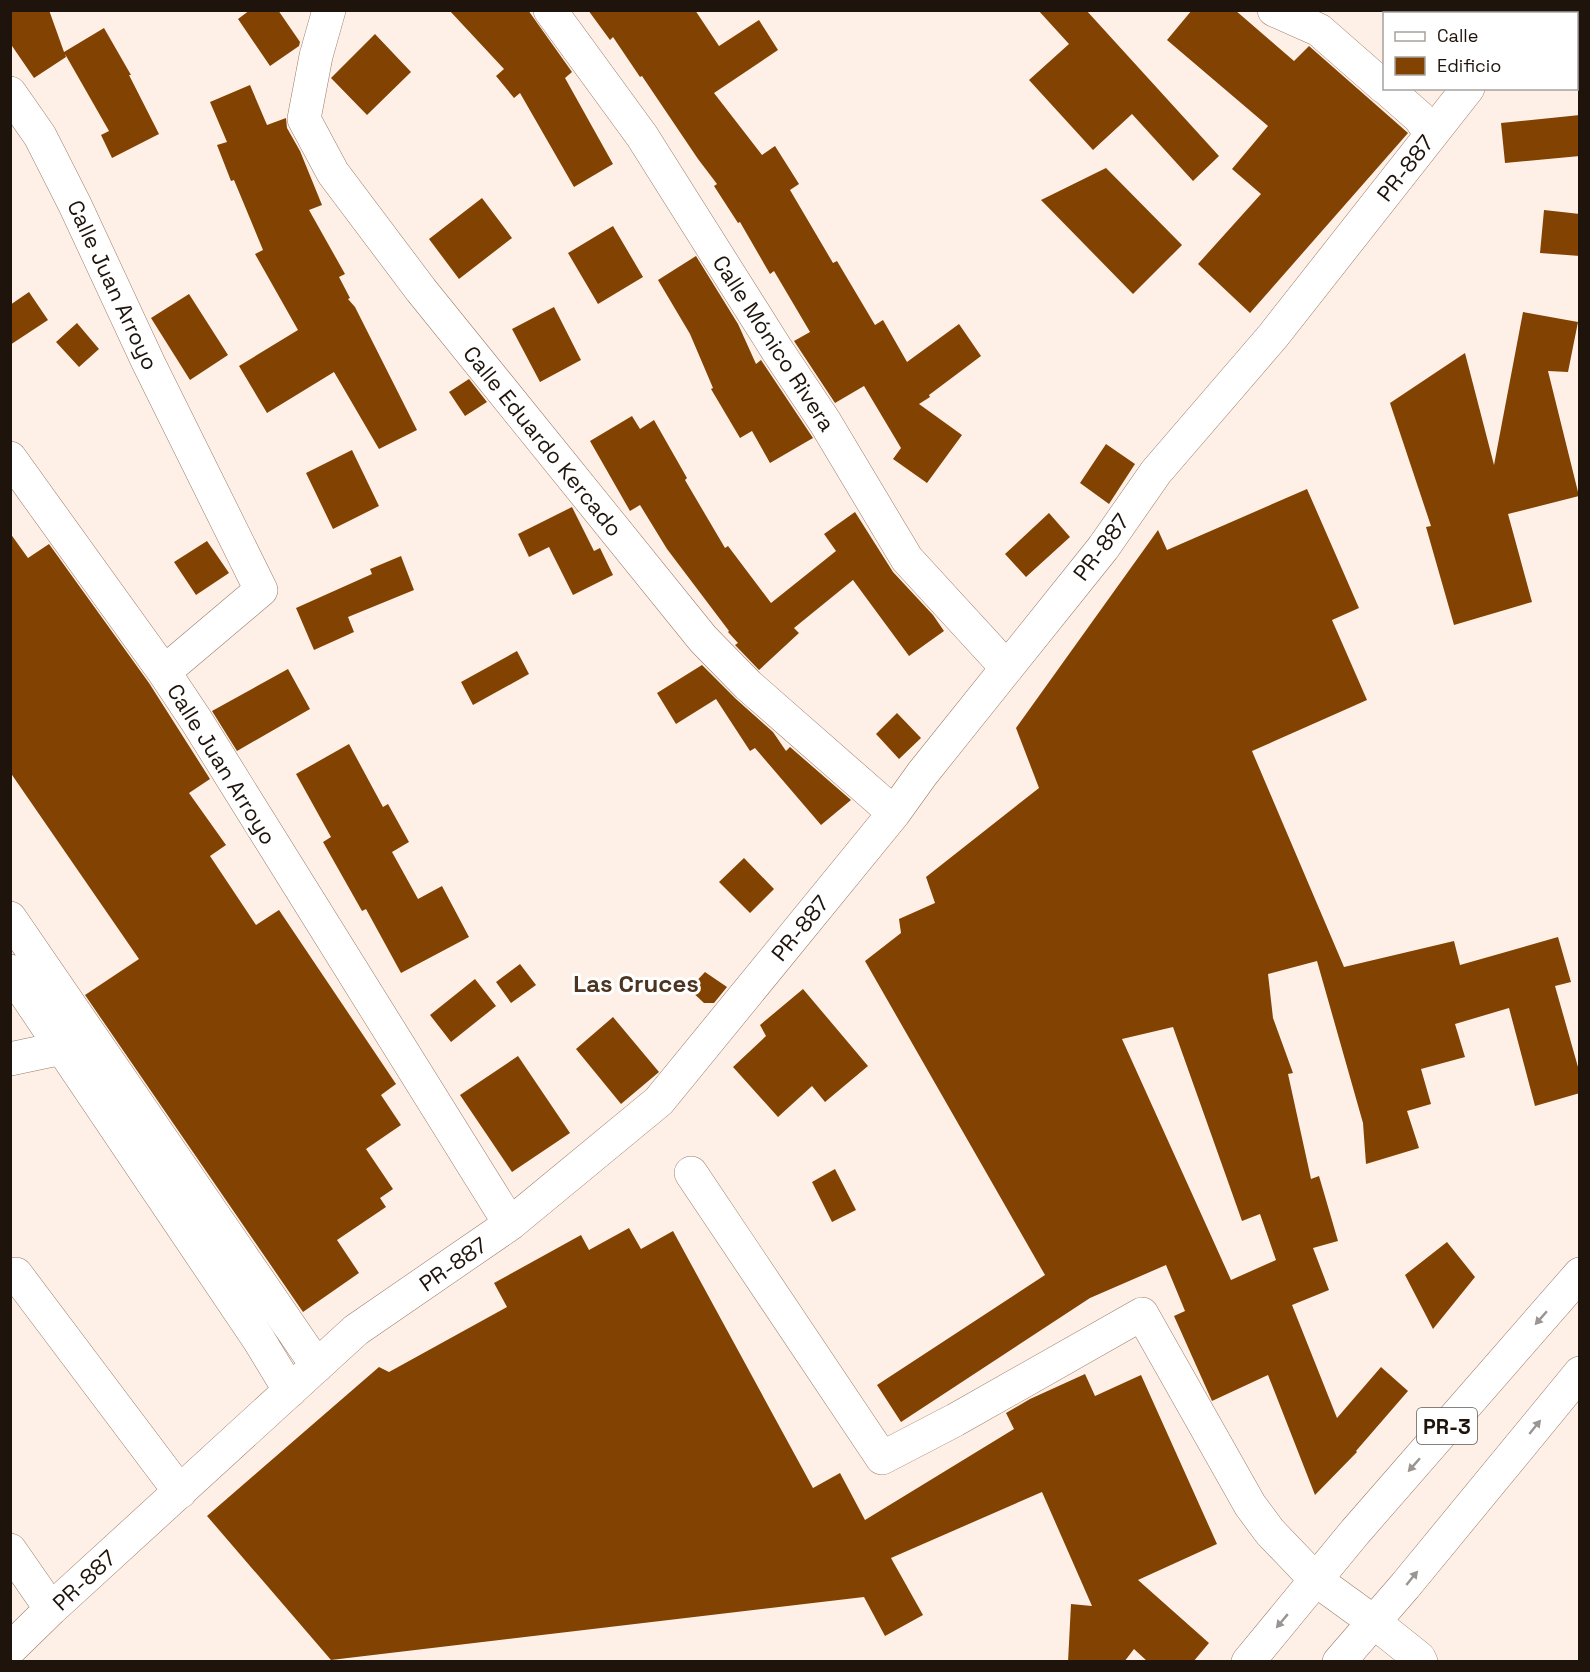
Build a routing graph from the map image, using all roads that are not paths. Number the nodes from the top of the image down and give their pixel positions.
1 (329, 10) edge
2 (550, 10) edge
3 (1274, 10) edge
4 (1383, 86) edge
5 (1387, 90) edge
6 (1466, 90) edge
7 (10, 93) edge
8 (1431, 134) junction
9 (10, 458) edge
10 (1007, 668) junction
11 (164, 672) junction
12 (894, 813) junction
13 (10, 918) edge
14 (10, 971) edge
15 (62, 1048) junction
16 (10, 1059) edge
17 (691, 1173) dead end
18 (510, 1224) junction
19 (16, 1274) dead end
20 (1580, 1274) edge
21 (317, 1366) junction
22 (1580, 1373) edge
23 (290, 1391) junction
24 (180, 1492) junction
25 (10, 1550) edge
26 (1316, 1580) junction
27 (51, 1609) junction
28 (1374, 1622) junction
29 (10, 1649) edge
30 (1248, 1662) edge
31 (1339, 1662) edge
32 (1421, 1662) edge

1 - 12 main road, Calle Eduardo Kercado
2 - 10 main road, Calle Mónico Rivera
3 - 4 main road
5 - 8 main road
6 - 8 main road, PR-887
7 - 11 main road, Calle Juan Arroyo
8 - 10 main road, PR-887
9 - 11 main road
10 - 12 main road, PR-887
11 - 18 main road, Calle Juan Arroyo
12 - 18 main road, PR-887
13 - 21 main road
14 - 15 main road
15 - 16 main road
15 - 23 main road
17 - 26 main road
18 - 21 main road, PR-887
19 - 24 main road
20 -> 26 main road, PR-3
21 - 23 main road, PR-887
28 -> 22 main road
23 - 24 main road, PR-887
24 - 27 main road, PR-887
25 - 27 main road
26 - 28 main road
26 -> 30 main road, PR-3
27 - 29 main road, PR-887
28 - 31 main road
28 - 32 main road

